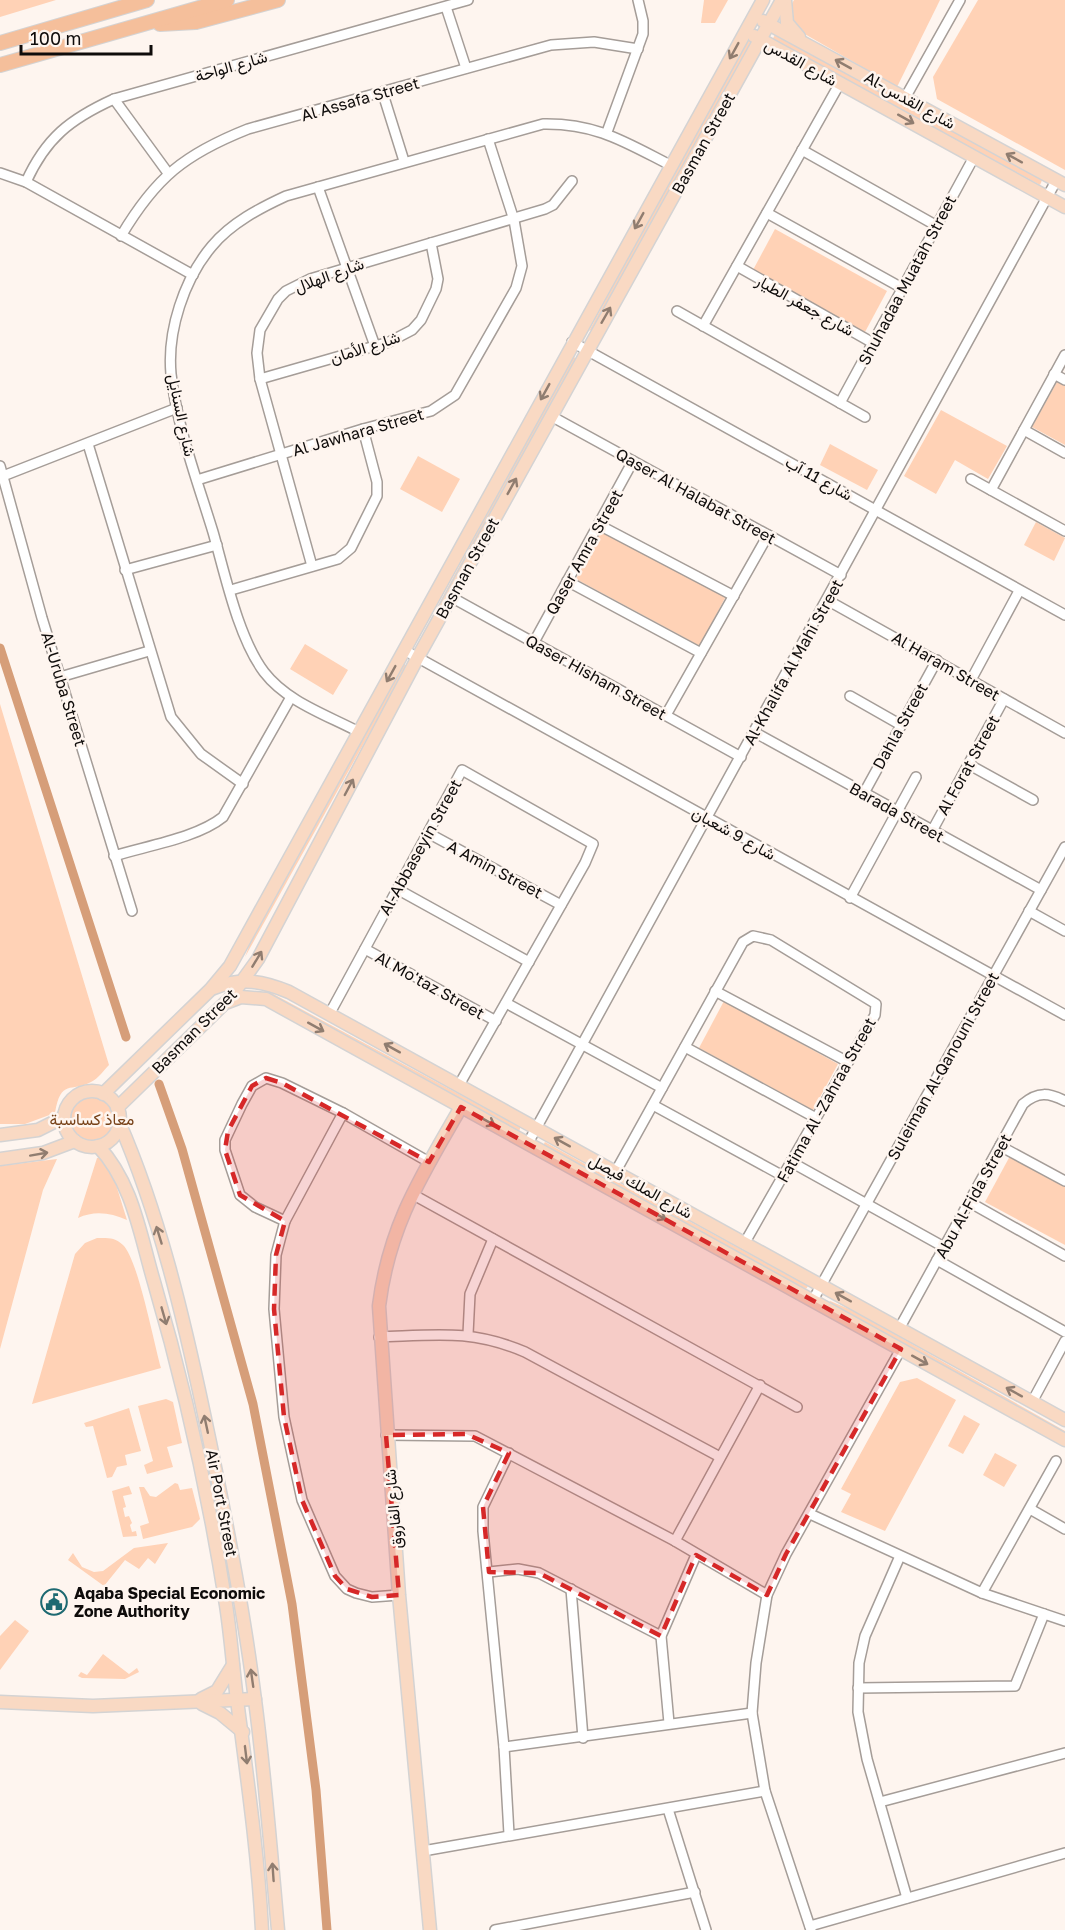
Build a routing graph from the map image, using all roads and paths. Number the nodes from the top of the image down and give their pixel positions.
1 (147, 0) edge
2 (227, 0) edge
3 (278, 0) edge
4 (468, 0) edge
5 (638, 0) edge
6 (763, 0) edge
7 (783, 0) edge
8 (960, 0) edge
9 (446, 7) junction
10 (754, 16) junction
11 (143, 23) junction
12 (768, 24) junction
13 (745, 31) junction
14 (760, 39) junction
15 (0, 43) edge
16 (804, 43) junction
17 (638, 49) junction
18 (781, 50) junction
19 (750, 57) junction
20 (0, 65) edge
21 (466, 68) junction
22 (840, 83) junction
23 (383, 94) junction
24 (905, 98) junction
25 (114, 99) junction
26 (607, 132) junction
27 (488, 139) junction
28 (802, 150) junction
29 (974, 157) junction
30 (404, 161) junction
31 (670, 165) junction
32 (168, 172) junction
33 (0, 173) edge
34 (26, 182) junction
35 (572, 182) dead end
36 (1061, 183) edge
37 (318, 187) junction
38 (1047, 197) junction
39 (1065, 207) edge
40 (767, 213) junction
41 (514, 220) junction
42 (937, 226) junction
43 (121, 236) junction
44 (432, 243) junction
45 (348, 266) junction
46 (736, 267) junction
47 (193, 275) junction
48 (902, 288) junction
49 (677, 311) dead end
50 (703, 326) junction
51 (572, 342) junction
52 (873, 343) junction
53 (375, 346) junction
54 (587, 350) junction
55 (1065, 355) edge
56 (1054, 374) junction
57 (260, 379) junction
58 (1065, 380) edge
59 (840, 403) junction
60 (177, 408) junction
61 (551, 416) junction
62 (866, 417) dead end
63 (363, 429) junction
64 (1024, 430) junction
65 (88, 444) junction
66 (1065, 453) edge
67 (280, 454) junction
68 (633, 461) junction
69 (0, 466) edge
70 (3, 476) junction
71 (970, 479) dead end
72 (197, 480) junction
73 (991, 490) junction
74 (876, 510) junction
75 (598, 525) junction
76 (1065, 531) edge
77 (768, 535) junction
78 (217, 545) junction
79 (312, 566) junction
80 (125, 570) junction
81 (841, 575) junction
82 (567, 581) junction
83 (231, 590) junction
84 (1020, 591) junction
85 (734, 596) junction
86 (451, 597) junction
87 (827, 600) junction
88 (1065, 615) edge
89 (534, 642) junction
90 (404, 650) junction
91 (149, 651) junction
92 (701, 653) junction
93 (417, 657) junction
94 (937, 660) junction
95 (60, 677) junction
96 (971, 680) junction
97 (850, 696) dead end
98 (291, 697) junction
99 (1004, 699) junction
100 (666, 716) junction
101 (901, 725) junction
102 (359, 732) junction
103 (754, 732) junction
104 (1065, 733) edge
105 (741, 757) junction
106 (968, 764) junction
107 (916, 777) dead end
108 (243, 784) junction
109 (864, 793) junction
110 (1033, 800) dead end
111 (897, 811) junction
112 (707, 818) junction
113 (932, 831) junction
114 (428, 833) junction
115 (1065, 847) edge
116 (114, 856) junction
117 (397, 889) junction
118 (1041, 890) junction
119 (850, 898) junction
120 (561, 905) junction
121 (132, 911) dead end
122 (1029, 911) junction
123 (1065, 932) edge
124 (365, 949) junction
125 (529, 962) junction
126 (993, 976) junction
127 (243, 980) junction
128 (210, 990) junction
129 (716, 991) junction
130 (289, 992) junction
131 (506, 1003) junction
132 (224, 1004) junction
133 (281, 1007) junction
134 (330, 1013) junction
135 (1065, 1015) edge
136 (496, 1021) junction
137 (583, 1045) junction
138 (685, 1047) junction
139 (848, 1062) junction
140 (459, 1085) junction
141 (662, 1088) junction
142 (103, 1094) junction
143 (1065, 1101) edge
144 (653, 1105) junction
145 (461, 1107) junction
146 (117, 1108) junction
147 (343, 1113) junction
148 (64, 1117) junction
149 (816, 1118) junction
150 (119, 1122) junction
151 (536, 1127) junction
152 (0, 1135) edge
153 (75, 1141) junction
154 (528, 1143) junction
155 (98, 1146) junction
156 (1000, 1146) junction
157 (0, 1159) edge
158 (429, 1162) junction
159 (791, 1162) junction
160 (616, 1171) junction
161 (783, 1176) junction
162 (1065, 1181) edge
163 (412, 1194) junction
164 (969, 1202) junction
165 (867, 1204) junction
166 (285, 1221) junction
167 (493, 1239) junction
168 (744, 1244) junction
169 (944, 1247) junction
170 (1065, 1256) edge
171 (937, 1260) junction
172 (821, 1285) junction
173 (813, 1300) junction
174 (899, 1329) junction
175 (1065, 1332) edge
176 (468, 1334) junction
177 (379, 1337) junction
178 (1065, 1341) edge
179 (901, 1349) junction
180 (760, 1385) junction
181 (1032, 1402) junction
182 (797, 1407) dead end
183 (1065, 1420) edge
184 (386, 1435) junction
185 (1065, 1440) edge
186 (509, 1453) junction
187 (720, 1457) junction
188 (1056, 1461) dead end
189 (1030, 1509) junction
190 (810, 1514) junction
191 (1065, 1529) edge
192 (675, 1541) junction
193 (696, 1555) junction
194 (900, 1556) junction
195 (489, 1572) junction
196 (571, 1589) junction
197 (982, 1593) junction
198 (399, 1595) junction
199 (767, 1595) junction
200 (1044, 1614) junction
201 (1065, 1621) edge
202 (661, 1636) junction
203 (234, 1664) junction
204 (858, 1688) junction
205 (255, 1699) junction
206 (195, 1701) junction
207 (0, 1702) edge
208 (237, 1702) junction
209 (752, 1713) junction
210 (669, 1723) junction
211 (243, 1732) junction
212 (583, 1738) junction
213 (504, 1748) junction
214 (1065, 1754) edge
215 (765, 1791) junction
216 (880, 1802) junction
217 (668, 1809) junction
218 (509, 1834) junction
219 (423, 1851) junction
220 (1065, 1853) edge
221 (694, 1892) junction
222 (907, 1898) junction
223 (528, 1927) edge
224 (810, 1928) edge
225 (262, 1929) edge
226 (278, 1930) edge
227 (430, 1930) edge
228 (495, 1930) edge
229 (706, 1930) edge

1 - 15 highway
2 - 11 highway
3 - 11 highway
4 - 9 street, شارع الواحة
5 - 17 street
6 - 10 main road, Basman Street
7 - 12 main road, Basman Street
7 - 16 main road
8 - 24 street
9 - 21 street
9 - 25 street, شارع الواحة
10 - 12 main road, Al-شارع القدس
10 - 13 main road, Basman Street
11 - 20 highway
12 - 14 main road, Basman Street
12 - 16 main road, Al-شارع القدس
13 - 14 main road, شارع القدس
13 -> 31 main road, Basman Street
14 - 18 main road, شارع القدس
14 - 19 main road, Basman Street
24 -> 16 main road, Al-شارع القدس
17 - 21 street, Al Assafa Street
17 - 26 street
18 - 19 main road
18 - 22 main road, شارع القدس
54 -> 19 main road, Basman Street
21 - 23 street, Al Assafa Street
22 - 28 street
22 -> 29 main road, شارع القدس
23 - 30 street
23 - 32 street, Al Assafa Street
36 -> 24 main road, Al-شارع القدس
25 - 32 street
25 - 34 street, شارع الواحة
26 - 27 street, شارع السنايل
26 - 31 street, شارع السنايل
27 - 30 street, شارع السنايل
27 - 41 street, Al Jawhara Street
28 - 40 street
28 - 42 street
29 - 38 main road, شارع القدس
29 - 42 street, Shuhadaa Muatah Street
30 - 37 street, شارع السنايل
31 -> 51 main road, Basman Street
32 - 43 street, Al Assafa Street
33 - 34 street
34 - 43 street
35 - 41 street, شارع الهلال
36 - 38 street, Al-Khalifa Al Mahi Street
37 - 45 street
37 - 47 street, شارع السنايل
38 - 39 main road
38 - 74 street, Al-Khalifa Al Mahi Street
40 - 46 street
40 - 48 street
41 - 44 street, شارع الهلال
41 - 63 street, Al Jawhara Street
42 - 48 street, Shuhadaa Muatah Street
43 - 47 street
44 - 45 street, شارع الهلال
44 - 53 street, شارع الأمان
45 - 53 street
45 - 57 street, شارع الهلال
46 - 50 street
46 - 52 street, شارع جعفر الطيار
47 - 60 street, شارع السنايل
48 - 52 street, Shuhadaa Muatah Street
49 - 50 street
50 - 59 street
51 - 54 street, شارع 11 آب
51 -> 90 main road, Basman Street
52 - 59 street, Shuhadaa Muatah Street
53 - 57 street, شارع الأمان
54 - 61 main road, Basman Street
54 - 74 street, شارع 11 آب
55 - 56 street
56 - 58 street
56 - 64 street
57 - 67 street, شارع الهلال
59 - 62 street
60 - 65 street
60 - 72 street, شارع السنايل
61 - 68 street, Qaser Al Halabat Street
86 -> 61 main road, Basman Street
63 - 67 street, Al Jawhara Street
63 - 79 street
64 - 66 street
64 - 73 street
65 - 70 street
65 - 80 street
67 - 72 street, Al Jawhara Street
67 - 79 street, شارع الهلال
68 - 75 street, Qaser Amra Street
68 - 77 street, Qaser Al Halabat Street
69 - 70 street, Al-Uruba Street
70 - 95 street, Al-Uruba Street
71 - 73 street
72 - 78 street, شارع السنايل
73 - 76 street
74 - 81 street, Al-Khalifa Al Mahi Street
74 - 84 street, شارع 11 آب
75 - 82 street, Qaser Amra Street
75 - 85 street
77 - 81 street, Qaser Al Halabat Street
77 - 85 street
78 - 80 street
78 - 83 street, شارع السنايل
79 - 83 street
80 - 91 street
81 - 87 street, Al-Khalifa Al Mahi Street
82 - 89 street, Qaser Amra Street
82 - 92 street
83 - 98 street, شارع السنايل
84 - 88 street, شارع 11 آب
84 - 96 street
85 - 92 street
86 - 89 street, Qaser Hisham Street
86 - 93 main road, Basman Street
87 - 94 street, Al Haram Street
87 - 103 street, Al-Khalifa Al Mahi Street
89 - 100 street, Qaser Hisham Street
90 - 93 street, شارع 9 شعبان
90 -> 102 main road, Basman Street
91 - 95 street
91 - 108 street
92 - 100 street
93 - 112 street, شارع 9 شعبان
127 -> 93 main road, Basman Street
94 - 96 street, Al Haram Street
94 - 101 street, Dahla Street
95 - 116 street, Al-Uruba Street
96 - 99 street, Al Haram Street
97 - 101 street
98 - 102 street, شارع السنايل
98 - 108 street
99 - 104 street, Al Haram Street
99 - 106 street, Al Forat Street
100 - 105 street, Qaser Hisham Street
101 - 109 street, Dahla Street
102 - 128 main road, Basman Street
103 - 105 street, Al-Khalifa Al Mahi Street
103 - 109 street, Barada Street
105 - 112 street, Al-Khalifa Al Mahi Street
106 - 110 street
106 - 113 street, Al Forat Street
107 - 111 street
108 - 116 street
109 - 111 street, Barada Street
111 - 113 street, Barada Street
111 - 119 street
112 - 119 street, شارع 9 شعبان
112 - 137 street, Al-Khalifa Al Mahi Street
113 - 118 street, Barada Street
114 - 117 street, Al-Abbaseyin Street
114 - 120 street, A Amin Street
114 - 120 street, Al-Abbaseyin Street
115 - 118 street, Suleiman Al-Qanouni Street
116 - 121 street, Al-Uruba Street
117 - 124 street, Al-Abbaseyin Street
117 - 125 street
118 - 122 street, Suleiman Al-Qanouni Street
119 - 126 street, شارع 9 شعبان
120 - 125 street, Al-Abbaseyin Street
122 - 123 street
122 - 126 street, Suleiman Al-Qanouni Street
124 - 134 street, Al-Abbaseyin Street
124 - 136 street, Al Mo'taz Street
125 - 131 street, Al-Abbaseyin Street
126 - 135 street, شارع 9 شعبان
126 - 165 street, Suleiman Al-Qanouni Street
127 - 128 main road, شارع الملك فيصل
127 - 130 main road, شارع الملك فيصل
127 - 132 main road, Basman Street
128 - 142 main road, Basman Street
129 - 138 street, Fatima Al -Zahraa Street
129 - 139 street
129 - 139 street, Fatima Al -Zahraa Street
130 - 133 main road
130 - 134 main road, شارع الملك فيصل
131 - 136 street, Al-Abbaseyin Street
131 - 137 street
132 - 133 main road, شارع الملك فيصل
132 - 146 main road, Basman Street
133 -> 145 main road, شارع الملك فيصل
140 -> 134 main road, شارع الملك فيصل
136 - 140 street, Al-Abbaseyin Street
137 - 141 street
137 - 151 street, Al-Khalifa Al Mahi Street
138 - 141 street, Fatima Al -Zahraa Street
138 - 149 street
139 - 149 street, Fatima Al -Zahraa Street
140 - 151 main road, شارع الملك فيصل
141 - 144 street, Fatima Al -Zahraa Street
142 - 146 main road
142 - 148 main road
143 - 156 street, Abu Al-Fida Street
144 - 160 street, Fatima Al -Zahraa Street
144 - 161 street
145 -> 154 main road, شارع الملك فيصل
145 - 158 main road, شارع الفاروق
146 - 150 main road
147 - 158 street
147 - 166 street
147 - 166 street
148 - 152 main road
148 - 153 main road
149 - 159 street, Fatima Al -Zahraa Street
150 - 155 main road
205 -> 150 main road, Air Port Street
151 - 154 street, Al-Khalifa Al Mahi Street
160 -> 151 main road, شارع الملك فيصل
153 - 155 main road
157 -> 153 main road
154 -> 173 main road, شارع الملك فيصل
155 -> 203 main road, Air Port Street
156 - 162 street
156 - 164 street, Abu Al-Fida Street
158 - 163 main road, شارع الفاروق
159 - 161 street, Fatima Al -Zahraa Street
159 - 165 street
160 - 168 main road, شارع الملك فيصل
161 - 168 street, Fatima Al -Zahraa Street
163 - 167 street
163 - 177 main road, شارع الفاروق
164 - 169 street, Abu Al-Fida Street
164 - 170 street
165 - 169 street
165 - 172 street, Suleiman Al-Qanouni Street
166 - 198 street
167 - 176 street
167 - 180 street
168 - 172 main road, شارع الملك فيصل
169 - 171 street, Abu Al-Fida Street
171 - 174 street, Abu Al-Fida Street
171 - 175 street
172 - 173 street, Suleiman Al-Qanouni Street
174 -> 172 main road, شارع الملك فيصل
173 - 179 main road, شارع الملك فيصل
181 -> 174 main road, شارع الملك فيصل
176 - 177 street
176 - 187 street
177 - 184 main road, شارع الفاروق
178 - 181 street
179 -> 185 main road, شارع الملك فيصل
179 - 190 street
180 - 182 street
180 - 187 street
181 - 183 main road, شارع الملك فيصل
184 - 186 street
184 - 198 main road, شارع الفاروق
186 - 192 street
186 - 195 street
187 - 192 street
188 - 189 street
189 - 191 street
189 - 197 street
190 - 194 street
190 - 199 street
192 - 193 street
193 - 199 street
193 - 202 street
194 - 197 street
194 - 204 street
195 - 196 street
195 - 213 street
196 - 202 street
196 - 212 street
197 - 200 street
198 - 219 main road, شارع الفاروق
199 - 209 street
200 - 201 street
200 - 204 street
202 - 210 street
203 - 206 main road
203 - 208 main road, Air Port Street
204 - 216 street
205 - 208 main road
226 -> 205 main road, Air Port Street
206 - 207 main road
206 - 208 main road
206 - 211 main road
208 - 211 main road, Air Port Street
209 - 210 street
209 - 215 street
210 - 212 street
211 -> 225 main road, Air Port Street
212 - 213 street
213 - 218 street
214 - 216 street
215 - 217 street
215 - 224 street
216 - 222 street
217 - 218 street
217 - 221 street
218 - 219 street
219 - 227 main road, شارع الفاروق
220 - 222 street
221 - 223 street
221 - 229 street
222 - 224 street
223 - 228 street

